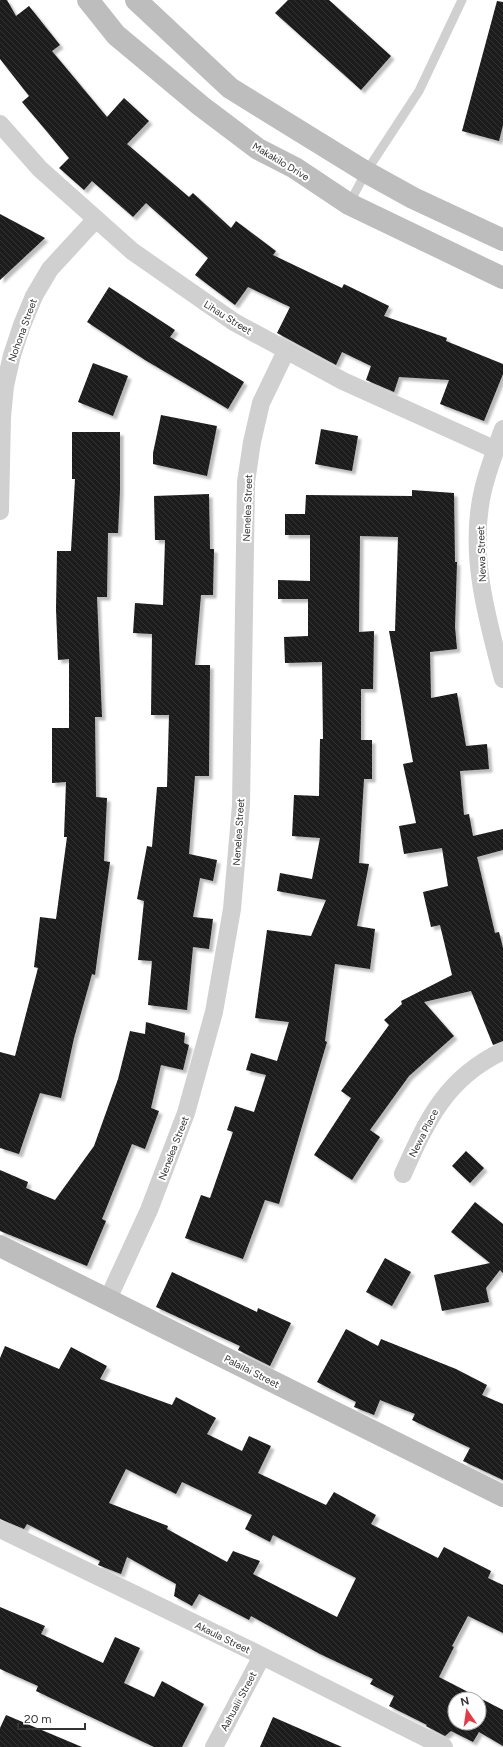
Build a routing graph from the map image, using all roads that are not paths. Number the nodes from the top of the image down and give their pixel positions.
1 (88, 0) edge
2 (136, 0) edge
3 (462, 0) edge
4 (0, 124) edge
5 (366, 172) junction
6 (349, 204) junction
7 (96, 219) junction
8 (503, 240) edge
9 (503, 278) edge
10 (286, 351) junction
11 (503, 429) edge
12 (496, 450) junction
13 (0, 511) edge
14 (503, 679) edge
15 (503, 1051) edge
16 (403, 1174) dead end
17 (0, 1246) edge
18 (108, 1299) junction
19 (503, 1496) edge
20 (0, 1529) edge
21 (262, 1656) junction
22 (214, 1747) edge
23 (444, 1747) edge

1 - 6 main road, Makakilo Drive
2 - 5 main road
3 - 5 lane
4 - 7 street, Lihau Street
5 - 6 lane
5 - 8 main road
6 - 9 main road, Makakilo Drive
7 - 10 street, Lihau Street
7 - 13 street, Nohona Street
10 - 12 street, Lihau Street
10 - 18 street, Nenelea Street
11 - 12 street, Newa Street
12 - 14 street, Newa Street
15 - 16 street, Newa Place
17 - 18 main road, Palailai Street
18 - 19 main road, Palailai Street
20 - 21 street, Akaula Street
21 - 22 street, Aahualii Street
21 - 23 street, Akaula Street

